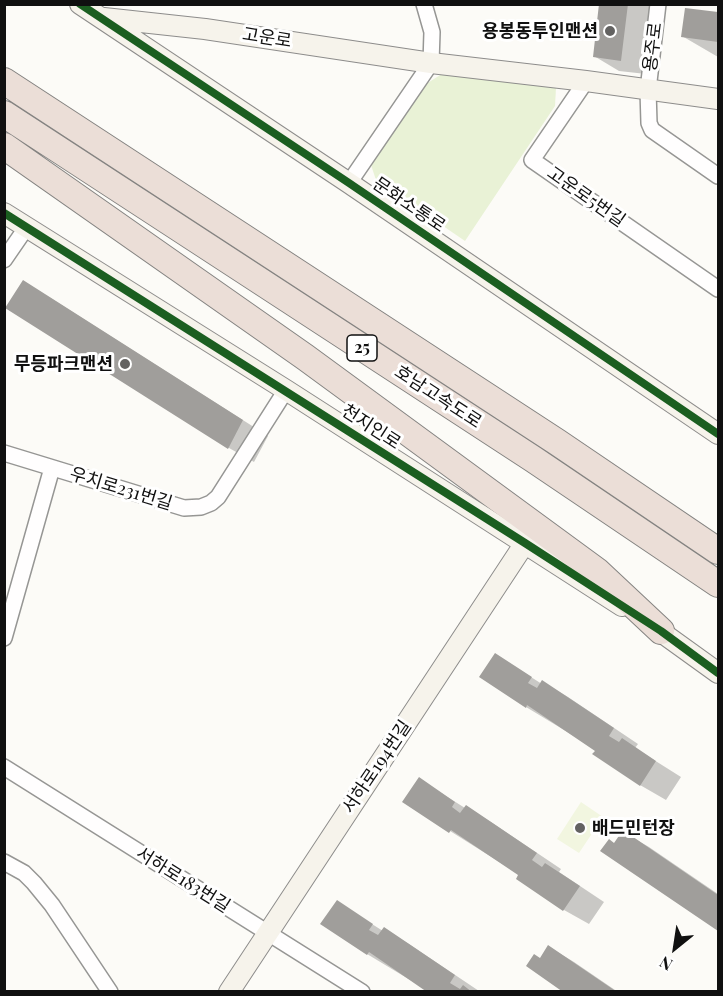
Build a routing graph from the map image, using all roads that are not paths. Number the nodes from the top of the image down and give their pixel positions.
1 (80, 4) edge
2 (424, 4) edge
3 (658, 4) edge
4 (102, 18) junction
5 (431, 63) junction
6 (4, 81) edge
7 (586, 81) junction
8 (648, 90) junction
9 (718, 99) edge
10 (4, 114) edge
11 (4, 146) edge
12 (718, 176) edge
13 (349, 183) junction
14 (4, 213) edge
15 (26, 228) junction
16 (4, 260) edge
17 (718, 289) edge
18 (286, 390) junction
19 (716, 427) edge
20 (4, 453) edge
21 (52, 468) junction
22 (525, 543) junction
23 (718, 551) edge
24 (718, 584) edge
25 (661, 631) junction
26 (4, 638) edge
27 (718, 672) edge
28 (4, 767) edge
29 (4, 862) edge
30 (267, 932) junction
31 (110, 992) edge
32 (229, 992) edge
33 (362, 992) edge

1 - 4 street, 문화소통로
2 - 5 street
3 - 8 street, 용주로
4 - 5 street, 고운로
4 - 13 street, 문화소통로
5 - 7 street, 고운로
5 - 13 street
6 - 23 highway, 호남고속도로 / 25
7 - 8 street, 고운로
7 - 17 street, 고운로5번길
8 - 9 street, 고운로
8 - 12 street
10 - 24 highway, 호남고속도로 / 25
11 - 25 highway
13 - 19 street, 문화소통로
14 - 15 street, 천지인로
15 - 16 street
15 - 18 street, 천지인로
18 - 21 street, 우치로231번길
18 - 22 street, 천지인로
20 - 21 street, 우치로231번길
21 - 26 street
22 - 25 street, 천지인로
22 - 30 street, 서하로194번길
25 - 27 street, 천지인로
28 - 30 street, 서하로183번길
29 - 31 street
30 - 32 street, 서하로194번길
30 - 33 street, 서하로183번길

